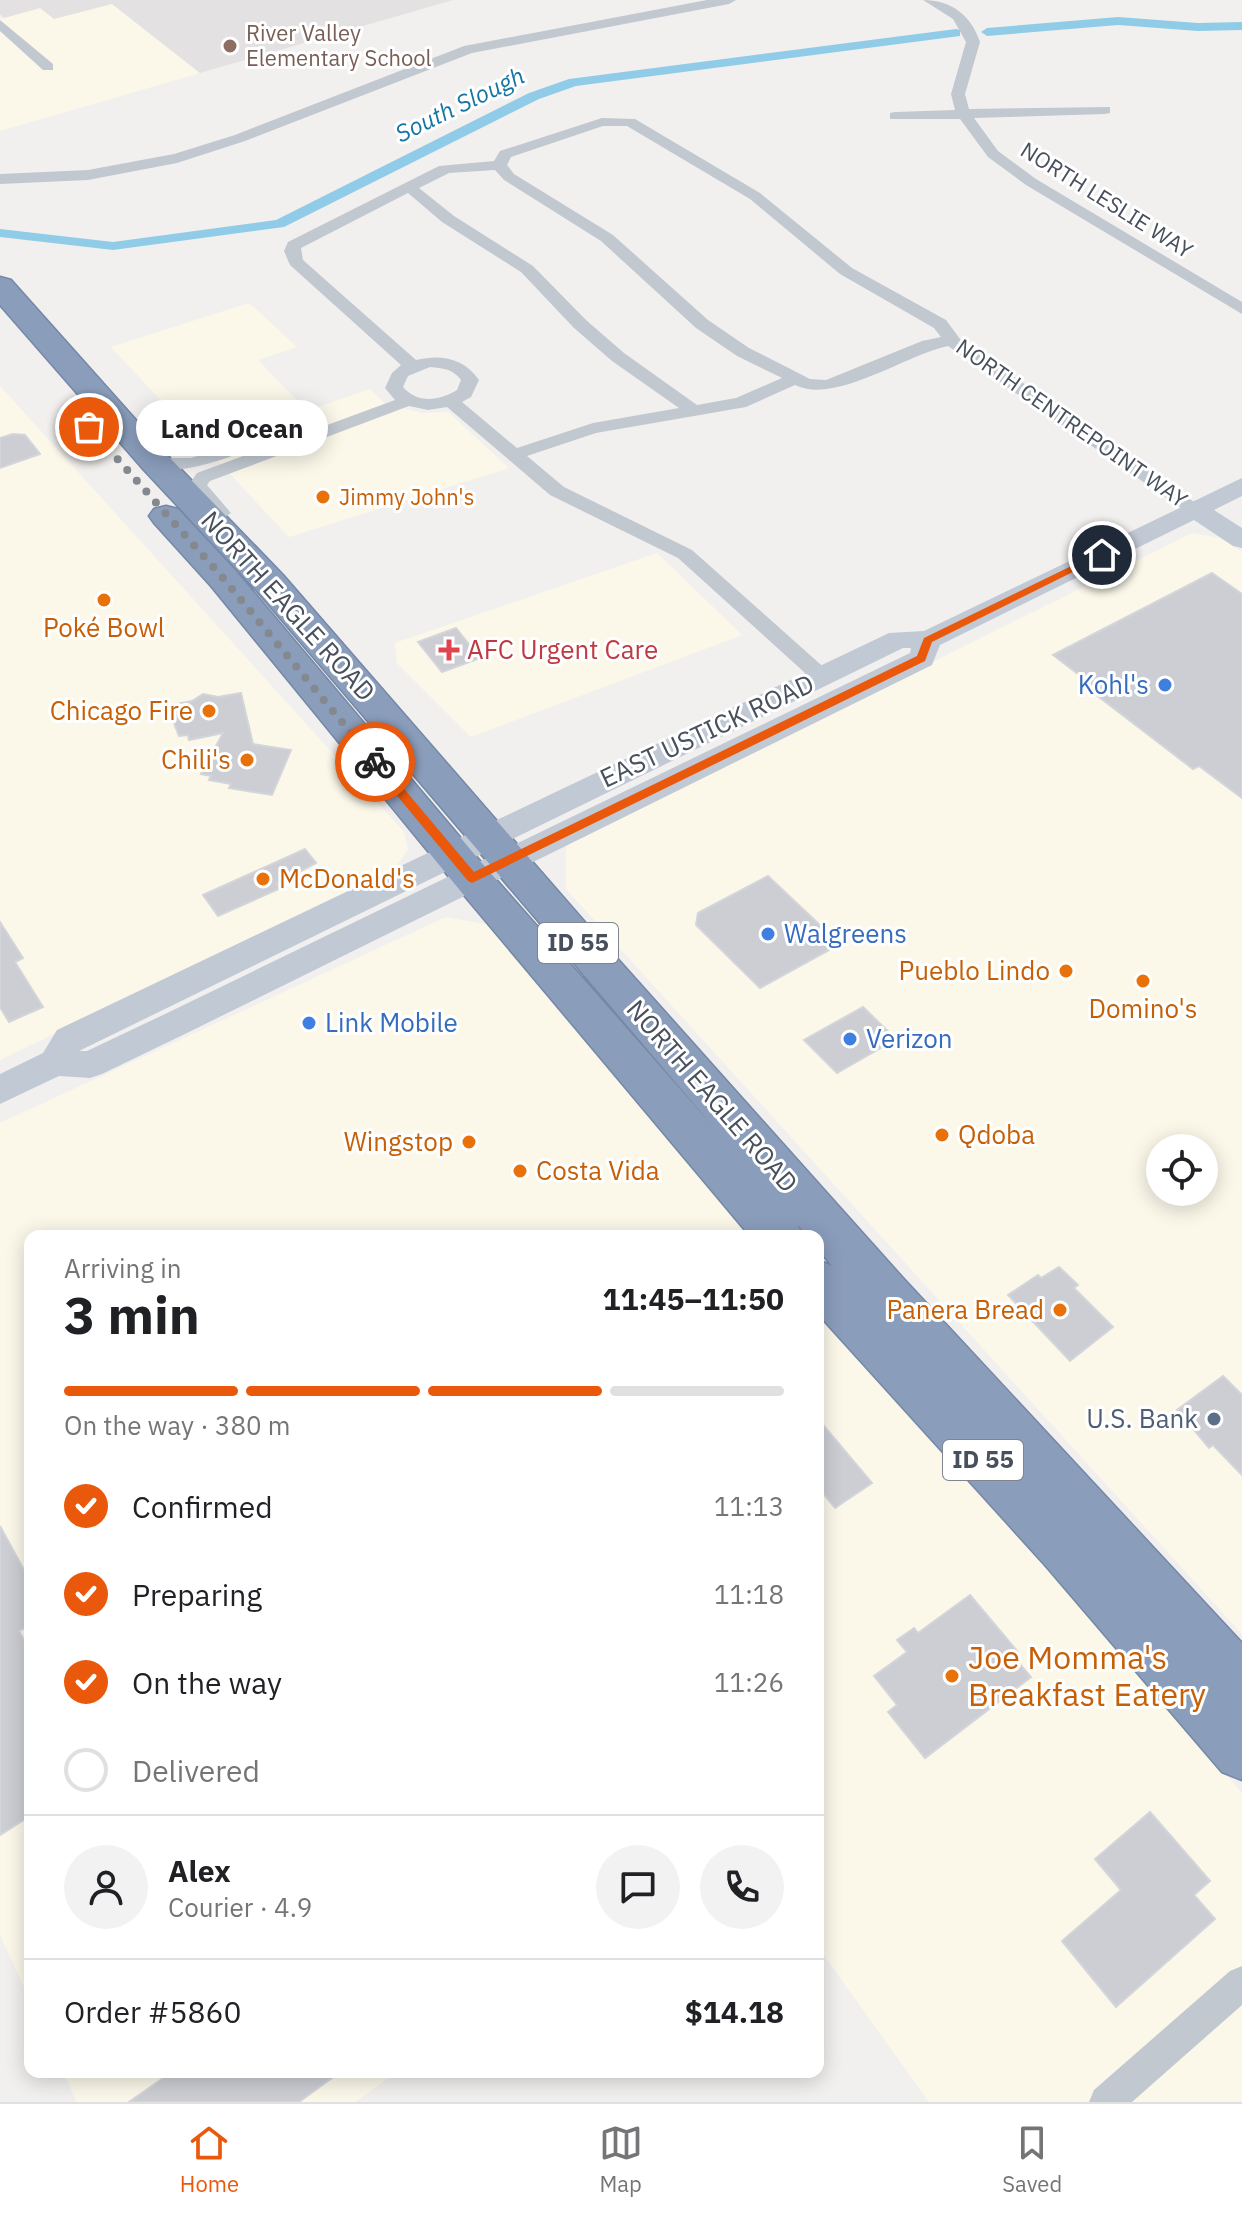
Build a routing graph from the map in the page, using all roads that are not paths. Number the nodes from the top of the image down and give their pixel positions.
1 (729, 0) edge
2 (930, 0) edge
3 (0, 24) edge
4 (48, 67) dead end
5 (1105, 110) dead end
6 (963, 113) junction
7 (895, 116) dead end
8 (499, 165) junction
9 (0, 179) edge
10 (408, 186) junction
11 (0, 286) edge
12 (0, 308) edge
13 (1242, 309) edge
14 (0, 326) edge
15 (952, 340) junction
16 (412, 366) junction
17 (794, 379) junction
18 (401, 394) junction
19 (451, 401) junction
20 (88, 404) junction
21 (694, 411) junction
22 (512, 455) junction
23 (156, 463) junction
24 (1242, 486) edge
25 (1195, 509) junction
26 (1242, 540) edge
27 (270, 583) junction
28 (928, 640) junction
29 (822, 677) junction
30 (481, 857) junction
31 (0, 1090) edge
32 (774, 1230) edge
33 (824, 1287) edge
34 (1064, 1547) junction
35 (1242, 1683) edge
36 (1242, 1721) edge
37 (1242, 1752) edge
38 (1242, 1983) edge
39 (1106, 2102) edge

1 - 9 street
2 - 6 street
3 - 4 street
5 - 6 street, NORTH LESLIE WAY
6 - 7 street, NORTH LESLIE WAY
6 - 13 street, NORTH LESLIE WAY
8 - 10 street
8 - 15 street, NORTH CENTREPOINT WAY
8 - 17 street
10 - 16 street
10 - 21 street
11 - 20 highway, NORTH EAGLE ROAD / ID 55
12 - 20 highway
14 - 20 highway, NORTH EAGLE ROAD / ID 55
15 - 17 street
15 - 25 street, NORTH CENTREPOINT WAY
16 - 18 street
16 - 19 street
17 - 21 street
18 - 19 street
18 - 23 street
18 - 27 street
19 - 22 street
20 - 23 highway, NORTH EAGLE ROAD
20 - 30 highway, NORTH EAGLE ROAD / ID 55
21 - 22 street
22 - 29 street
23 - 27 highway, NORTH EAGLE ROAD / ID 55
24 - 25 main road, EAST USTICK ROAD
25 - 26 main road, NORTH CENTREPOINT WAY
25 - 28 main road, EAST USTICK ROAD
27 - 30 highway, NORTH EAGLE ROAD / ID 55
28 - 29 main road, EAST USTICK ROAD
28 - 30 main road, EAST USTICK ROAD
29 - 30 main road, EAST USTICK ROAD
30 - 31 main road, EAST USTICK ROAD
30 - 32 highway, NORTH EAGLE ROAD / ID 55
30 - 35 highway, NORTH EAGLE ROAD / ID 55
33 - 34 highway, ID 55
34 - 36 highway
34 - 37 highway, ID 55
38 - 39 street

